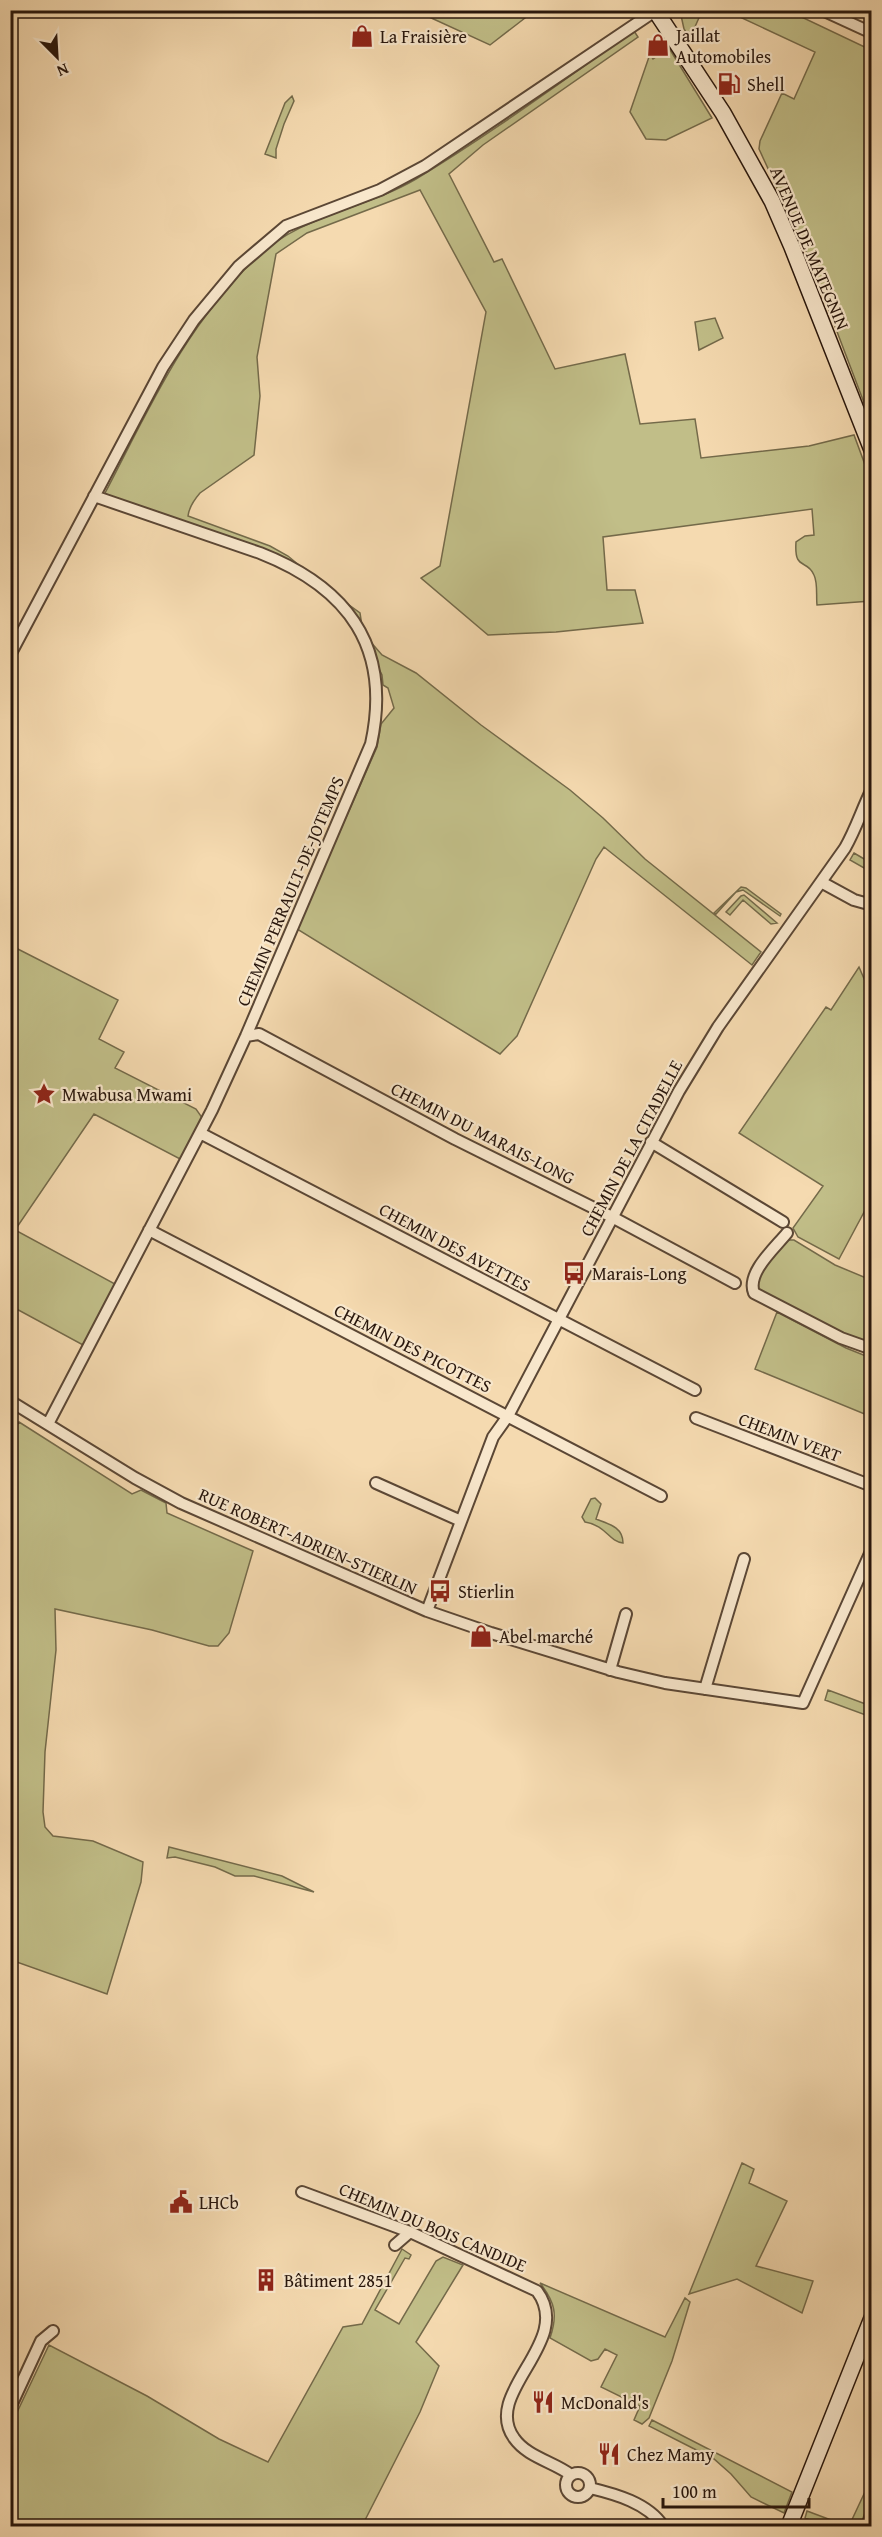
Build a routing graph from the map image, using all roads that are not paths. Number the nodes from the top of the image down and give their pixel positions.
1 (822, 10) edge
2 (662, 11) edge
3 (872, 33) edge
4 (872, 450) edge
5 (94, 496) junction
6 (10, 655) edge
7 (872, 789) edge
8 (821, 882) junction
9 (872, 905) edge
10 (246, 1036) junction
11 (200, 1133) junction
12 (651, 1142) junction
13 (612, 1217) junction
14 (149, 1230) junction
15 (735, 1283) dead end
16 (559, 1319) junction
17 (872, 1350) edge
18 (695, 1390) dead end
19 (10, 1401) edge
20 (508, 1416) junction
21 (696, 1418) dead end
22 (48, 1424) junction
23 (376, 1482) dead end
24 (872, 1486) edge
25 (661, 1496) dead end
26 (461, 1521) junction
27 (872, 1550) edge
28 (744, 1559) dead end
29 (427, 1611) junction
30 (626, 1614) dead end
31 (610, 1670) junction
32 (705, 1689) junction
33 (302, 2192) dead end
34 (410, 2232) junction
35 (395, 2245) dead end
36 (872, 2318) edge
37 (53, 2331) dead end
38 (10, 2408) edge
39 (571, 2475) junction
40 (590, 2488) junction
41 (663, 2526) edge
42 (789, 2526) edge

1 - 3 street
2 - 4 main road, AVENUE DE MATEGNIN
2 - 5 street
5 - 6 street
5 - 10 street, CHEMIN PERRAULT-DE-JOTEMPS
7 - 8 street, CHEMIN DE LA CITADELLE
8 - 9 street
8 - 12 street, CHEMIN DE LA CITADELLE
10 - 11 street, CHEMIN PERRAULT-DE-JOTEMPS
10 - 13 street, CHEMIN DU MARAIS-LONG
11 - 14 street, CHEMIN PERRAULT-DE-JOTEMPS
11 - 16 street, CHEMIN DES AVETTES
12 - 13 street, CHEMIN DE LA CITADELLE
12 - 17 street
13 - 15 street, CHEMIN DU MARAIS-LONG
13 - 16 street, CHEMIN DE LA CITADELLE
14 - 20 street, CHEMIN DES PICOTTES
14 - 22 street, CHEMIN PERRAULT-DE-JOTEMPS
16 - 18 street, CHEMIN DES AVETTES
16 - 20 street, CHEMIN DE LA CITADELLE
19 - 22 street, RUE ROBERT-ADRIEN-STIERLIN
20 - 25 street, CHEMIN DES PICOTTES
20 - 26 street, CHEMIN DE LA CITADELLE
21 - 24 street, CHEMIN VERT
22 - 29 street, RUE ROBERT-ADRIEN-STIERLIN
23 - 26 street
26 - 29 street, CHEMIN DE LA CITADELLE
27 - 32 street, RUE ROBERT-ADRIEN-STIERLIN
28 - 32 street
29 - 31 street, RUE ROBERT-ADRIEN-STIERLIN
30 - 31 street
31 - 32 street, RUE ROBERT-ADRIEN-STIERLIN
33 - 34 street, CHEMIN DU BOIS CANDIDE
34 - 35 street
34 - 39 street, CHEMIN DU BOIS CANDIDE
36 - 42 main road
37 - 38 street
39 - 40 street, CHEMIN DU BOIS CANDIDE
39 - 40 street, CHEMIN DU BOIS CANDIDE
40 - 41 street, CHEMIN DU BOIS CANDIDE

